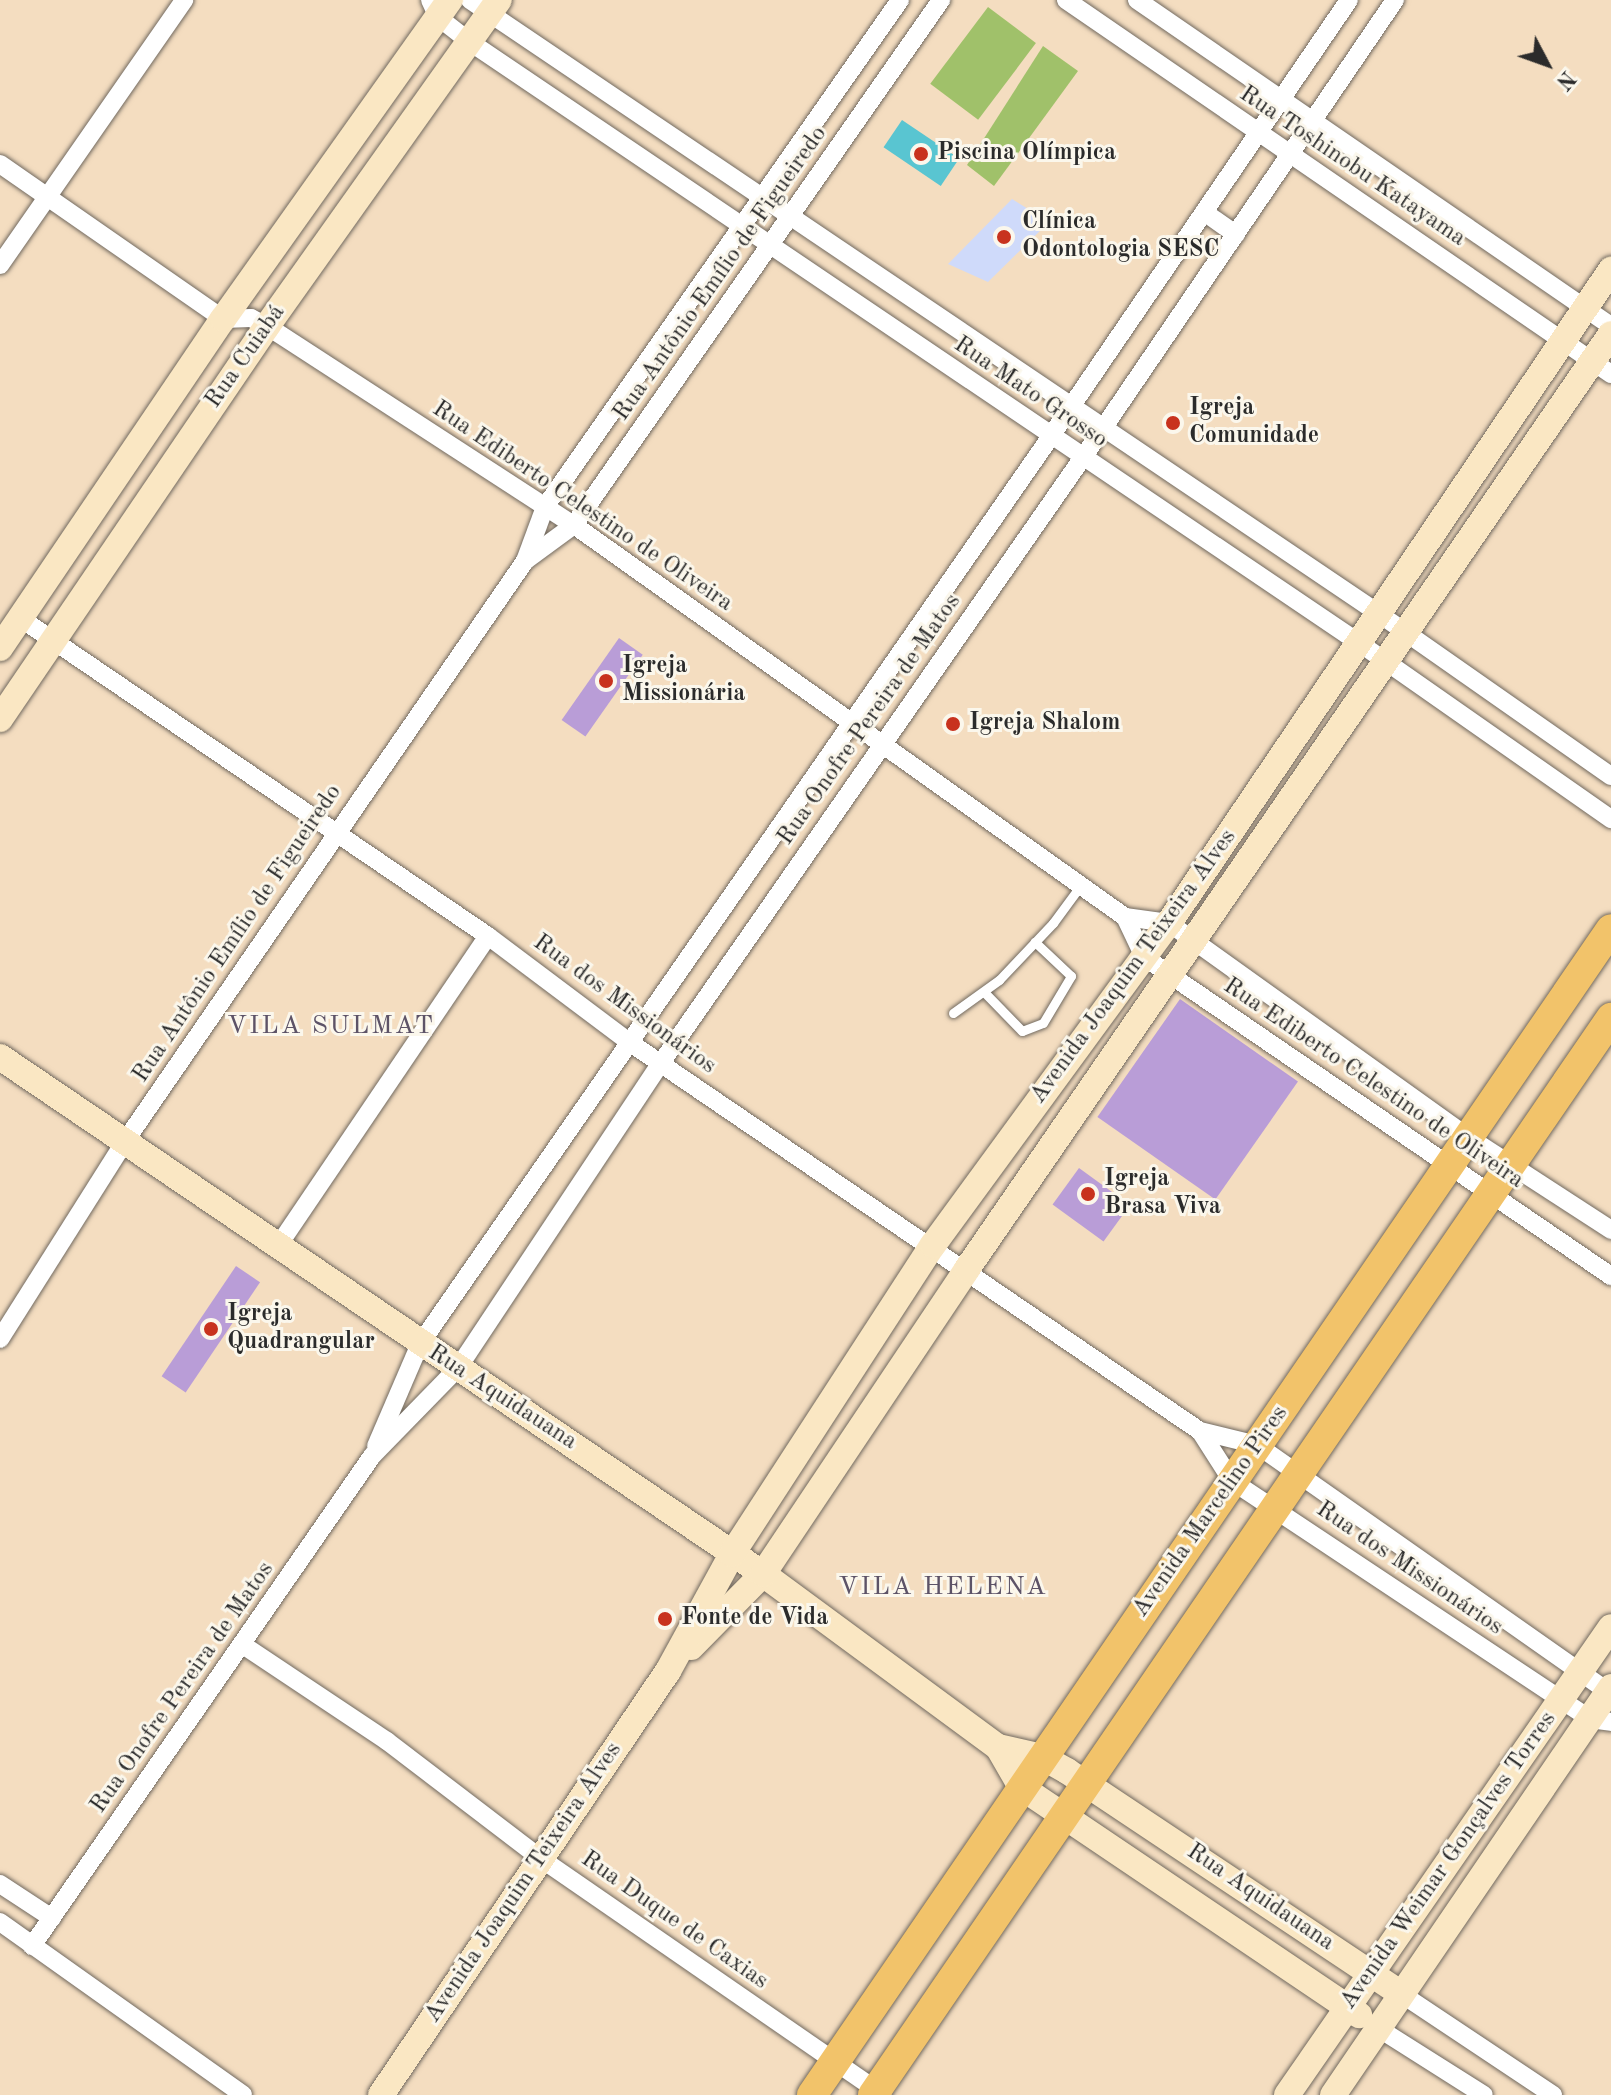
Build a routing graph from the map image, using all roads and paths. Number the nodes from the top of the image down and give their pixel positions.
1 (184, 0) edge
2 (900, 0) edge
3 (941, 0) edge
4 (1066, 0) edge
5 (1137, 0) edge
6 (1349, 0) edge
7 (1395, 0) edge
8 (486, 5) edge
9 (439, 6) edge
10 (470, 42) junction
11 (1283, 99) junction
12 (1314, 120) junction
13 (1259, 133) junction
14 (1291, 154) junction
15 (0, 164) edge
16 (48, 197) junction
17 (762, 200) junction
18 (1204, 212) junction
19 (791, 220) junction
20 (742, 227) junction
21 (1236, 234) junction
22 (771, 247) junction
23 (0, 265) edge
24 (1611, 270) edge
25 (1586, 308) junction
26 (223, 319) junction
27 (267, 326) junction
28 (1611, 326) edge
29 (1611, 334) edge
30 (1564, 341) junction
31 (1602, 368) edge
32 (1071, 407) junction
33 (1104, 427) junction
34 (1051, 436) junction
35 (1083, 457) junction
36 (545, 507) junction
37 (574, 525) junction
38 (525, 561) junction
39 (1378, 613) junction
40 (20, 618) junction
41 (1407, 633) junction
42 (52, 640) junction
43 (1358, 642) junction
44 (0, 648) edge
45 (1387, 663) junction
46 (0, 719) edge
47 (852, 723) junction
48 (883, 744) junction
49 (1611, 776) edge
50 (1611, 819) edge
51 (335, 835) junction
52 (1081, 885) junction
53 (1125, 917) junction
54 (1169, 923) junction
55 (1611, 929) edge
56 (488, 936) junction
57 (1194, 941) junction
58 (1035, 942) junction
59 (1144, 957) junction
60 (1171, 976) junction
61 (985, 993) junction
62 (953, 1013) dead end
63 (1611, 1018) edge
64 (629, 1042) junction
65 (0, 1057) edge
66 (661, 1063) junction
67 (1468, 1137) junction
68 (126, 1140) junction
69 (1512, 1165) junction
70 (1449, 1167) junction
71 (1490, 1194) junction
72 (1611, 1230) edge
73 (933, 1245) junction
74 (278, 1246) junction
75 (967, 1269) junction
76 (1611, 1276) edge
77 (0, 1339) edge
78 (420, 1344) junction
79 (458, 1368) junction
80 (1200, 1431) junction
81 (1257, 1445) junction
82 (372, 1456) junction
83 (1296, 1475) junction
84 (1232, 1481) junction
85 (1274, 1507) junction
86 (732, 1554) junction
87 (763, 1574) junction
88 (1611, 1627) edge
89 (243, 1645) junction
90 (1581, 1670) junction
91 (668, 1671) junction
92 (1610, 1690) edge
93 (1561, 1700) junction
94 (1600, 1721) edge
95 (998, 1747) junction
96 (1042, 1757) junction
97 (1086, 1783) junction
98 (1021, 1787) junction
99 (1064, 1816) junction
100 (540, 1858) junction
101 (1229, 1878) junction
102 (0, 1884) edge
103 (1206, 1911) junction
104 (52, 1918) junction
105 (0, 1922) edge
106 (32, 1946) junction
107 (1372, 1973) junction
108 (1400, 1993) junction
109 (1348, 2006) junction
110 (1378, 2028) junction
111 (834, 2062) junction
112 (877, 2093) edge
113 (243, 2095) edge
114 (381, 2095) edge
115 (812, 2095) edge
116 (1287, 2095) edge
117 (1333, 2095) edge
118 (1484, 2095) edge
119 (1553, 2095) edge

1 - 16 street
2 - 17 street, Rua Antônio Emílio de Figueiredo
3 - 19 street, Rua Antônio Emílio de Figueiredo
4 - 13 street, Rua Toshinobu Katayama
5 - 11 street, Rua Toshinobu Katayama
6 - 11 street, Rua Onofre Pereira de Matos
7 - 12 street, Rua Onofre Pereira de Matos
8 - 10 main road, Rua Cuiabá
8 - 17 street, Rua Mato Grosso
9 - 10 street, Rua Mato Grosso
9 - 26 main road, Rua Cuiabá
10 - 20 street, Rua Mato Grosso
10 - 27 main road, Rua Cuiabá
11 - 12 street, Rua Toshinobu Katayama
11 - 13 street, Rua Onofre Pereira de Matos
12 - 14 street, Rua Onofre Pereira de Matos
12 - 25 street, Rua Toshinobu Katayama
13 - 14 street, Rua Toshinobu Katayama
13 - 18 street, Rua Onofre Pereira de Matos
14 - 21 street, Rua Onofre Pereira de Matos
14 - 30 street, Rua Toshinobu Katayama
15 - 16 street, Rua Ediberto Celestino de Oliveira
16 - 23 street
16 - 26 street, Rua Ediberto Celestino de Oliveira
17 - 19 street, Rua Mato Grosso
17 - 20 street, Rua Antônio Emílio de Figueiredo
18 - 21 street
18 - 32 street, Rua Onofre Pereira de Matos
19 - 22 street, Rua Antônio Emílio de Figueiredo
19 - 32 street, Rua Mato Grosso
20 - 22 street, Rua Mato Grosso
20 - 36 street, Rua Antônio Emílio de Figueiredo
21 - 33 street, Rua Onofre Pereira de Matos
22 - 34 street, Rua Mato Grosso
22 - 37 street, Rua Antônio Emílio de Figueiredo
24 - 25 main road, Avenida Joaquim Teixeira Alves
25 - 28 street, Rua Toshinobu Katayama
25 - 30 main road, Avenida Joaquim Teixeira Alves
26 - 27 street, Rua Ediberto Celestino de Oliveira
26 - 40 main road, Rua Cuiabá
27 - 36 street, Rua Ediberto Celestino de Oliveira
27 - 42 main road, Rua Cuiabá
29 - 31 main road, Avenida Joaquim Teixeira Alves
30 - 31 street, Rua Toshinobu Katayama
30 - 39 main road, Avenida Joaquim Teixeira Alves
31 - 41 main road, Avenida Joaquim Teixeira Alves
32 - 33 street, Rua Mato Grosso
32 - 34 street, Rua Onofre Pereira de Matos
33 - 35 street, Rua Onofre Pereira de Matos
33 - 39 street, Rua Mato Grosso
34 - 35 street, Rua Mato Grosso
34 - 47 street, Rua Onofre Pereira de Matos
35 - 43 street, Rua Mato Grosso
35 - 48 street, Rua Onofre Pereira de Matos
36 - 37 street, Rua Ediberto Celestino de Oliveira
36 - 38 street, Rua Antônio Emílio de Figueiredo
37 - 38 street, Rua Antônio Emílio de Figueiredo
37 - 47 street, Rua Ediberto Celestino de Oliveira
38 - 51 street, Rua Antônio Emílio de Figueiredo
39 - 41 street, Rua Mato Grosso
39 - 43 main road, Avenida Joaquim Teixeira Alves
40 - 42 street, Rua dos Missionários
40 - 44 main road, Rua Cuiabá
41 - 45 main road, Avenida Joaquim Teixeira Alves
41 - 49 street, Rua Mato Grosso
42 - 46 main road, Rua Cuiabá
42 - 51 street, Rua dos Missionários
43 - 45 street, Rua Mato Grosso
43 - 54 main road, Avenida Joaquim Teixeira Alves
45 - 50 street, Rua Mato Grosso
45 - 57 main road, Avenida Joaquim Teixeira Alves
47 - 48 street, Rua Ediberto Celestino de Oliveira
47 - 64 street, Rua Onofre Pereira de Matos
48 - 52 street, Rua Ediberto Celestino de Oliveira
48 - 66 street, Rua Onofre Pereira de Matos
51 - 56 street, Rua dos Missionários
51 - 68 street, Rua Antônio Emílio de Figueiredo
52 - 53 street, Rua Ediberto Celestino de Oliveira
52 - 58 lane
53 - 54 street, Rua Ediberto Celestino de Oliveira
53 - 59 street, Rua Ediberto Celestino de Oliveira
54 - 57 street, Rua Ediberto Celestino de Oliveira
54 - 59 main road, Avenida Joaquim Teixeira Alves
55 - 67 main road, Avenida Marcelino Pires
56 - 64 street, Rua dos Missionários
56 - 74 street
57 - 60 main road, Avenida Joaquim Teixeira Alves
57 - 67 street, Rua Ediberto Celestino de Oliveira
58 - 61 lane
58 - 61 lane
59 - 60 street, Rua Ediberto Celestino de Oliveira
59 - 73 main road, Avenida Joaquim Teixeira Alves
60 - 70 street, Rua Ediberto Celestino de Oliveira
60 - 75 main road, Avenida Joaquim Teixeira Alves
61 - 62 lane
63 - 69 main road, Avenida Marcelino Pires
64 - 66 street, Rua dos Missionários
64 - 78 street, Rua Onofre Pereira de Matos
65 - 68 main road, Rua Aquidauana
66 - 73 street, Rua dos Missionários
66 - 79 street, Rua Onofre Pereira de Matos
67 - 69 street, Rua Ediberto Celestino de Oliveira
67 - 70 main road, Avenida Marcelino Pires
68 - 74 main road, Rua Aquidauana
68 - 77 street, Rua Antônio Emílio de Figueiredo
69 - 71 main road, Avenida Marcelino Pires
69 - 72 street, Rua Ediberto Celestino de Oliveira
70 - 71 street, Rua Ediberto Celestino de Oliveira
70 - 81 main road, Avenida Marcelino Pires
71 - 76 street, Rua Ediberto Celestino de Oliveira
71 - 83 main road, Avenida Marcelino Pires
73 - 75 street, Rua dos Missionários
73 - 86 main road, Avenida Joaquim Teixeira Alves
74 - 78 main road, Rua Aquidauana
75 - 80 street, Rua dos Missionários
75 - 87 main road, Avenida Joaquim Teixeira Alves
78 - 79 main road, Rua Aquidauana
78 - 82 street, Rua Onofre Pereira de Matos
79 - 82 street, Rua Onofre Pereira de Matos
79 - 86 main road, Rua Aquidauana
80 - 81 street, Rua dos Missionários
80 - 84 street, Rua dos Missionários
81 - 83 street, Rua dos Missionários
81 - 84 main road, Avenida Marcelino Pires
82 - 89 street, Rua Onofre Pereira de Matos
83 - 85 main road, Avenida Marcelino Pires
83 - 90 street, Rua dos Missionários
84 - 85 street, Rua dos Missionários
84 - 96 main road, Avenida Marcelino Pires
85 - 93 street, Rua dos Missionários
85 - 97 main road, Avenida Marcelino Pires
86 - 87 main road, Rua Aquidauana
86 - 91 main road, Avenida Joaquim Teixeira Alves
87 - 91 main road, Avenida Joaquim Teixeira Alves
87 - 95 main road, Rua Aquidauana
88 - 90 main road, Avenida Weimar Gonçalves Torres
89 - 100 street, Rua Duque de Caxias
89 - 104 street, Rua Onofre Pereira de Matos
90 - 92 street, Rua dos Missionários
90 - 93 main road, Avenida Weimar Gonçalves Torres
91 - 100 main road, Avenida Joaquim Teixeira Alves
92 - 94 main road, Avenida Weimar Gonçalves Torres
93 - 94 street, Rua dos Missionários
93 - 107 main road, Avenida Weimar Gonçalves Torres
94 - 108 main road, Avenida Weimar Gonçalves Torres
95 - 96 main road, Rua Aquidauana
95 - 98 main road, Rua Aquidauana
96 - 97 main road, Rua Aquidauana
96 - 98 main road, Avenida Marcelino Pires
97 - 99 main road, Avenida Marcelino Pires
97 - 101 main road, Rua Aquidauana
98 - 99 main road, Rua Aquidauana
98 - 111 main road, Avenida Marcelino Pires
99 - 103 main road, Rua Aquidauana
99 - 112 main road, Avenida Marcelino Pires
100 - 111 street, Rua Duque de Caxias
100 - 114 main road, Avenida Joaquim Teixeira Alves
101 - 103 main road
101 - 107 main road, Rua Aquidauana
102 - 104 street
103 - 109 main road, Rua Aquidauana
104 - 106 street, Rua Onofre Pereira de Matos
105 - 106 street
106 - 113 street
107 - 108 main road, Rua Aquidauana
107 - 109 main road, Avenida Weimar Gonçalves Torres
108 - 110 main road, Avenida Weimar Gonçalves Torres
108 - 119 street, Rua Aquidauana
109 - 110 main road, Rua Aquidauana
109 - 116 main road, Avenida Weimar Gonçalves Torres
110 - 117 main road, Avenida Weimar Gonçalves Torres
110 - 118 street, Rua Aquidauana
111 - 112 street, Rua Duque de Caxias
111 - 115 main road, Avenida Marcelino Pires

